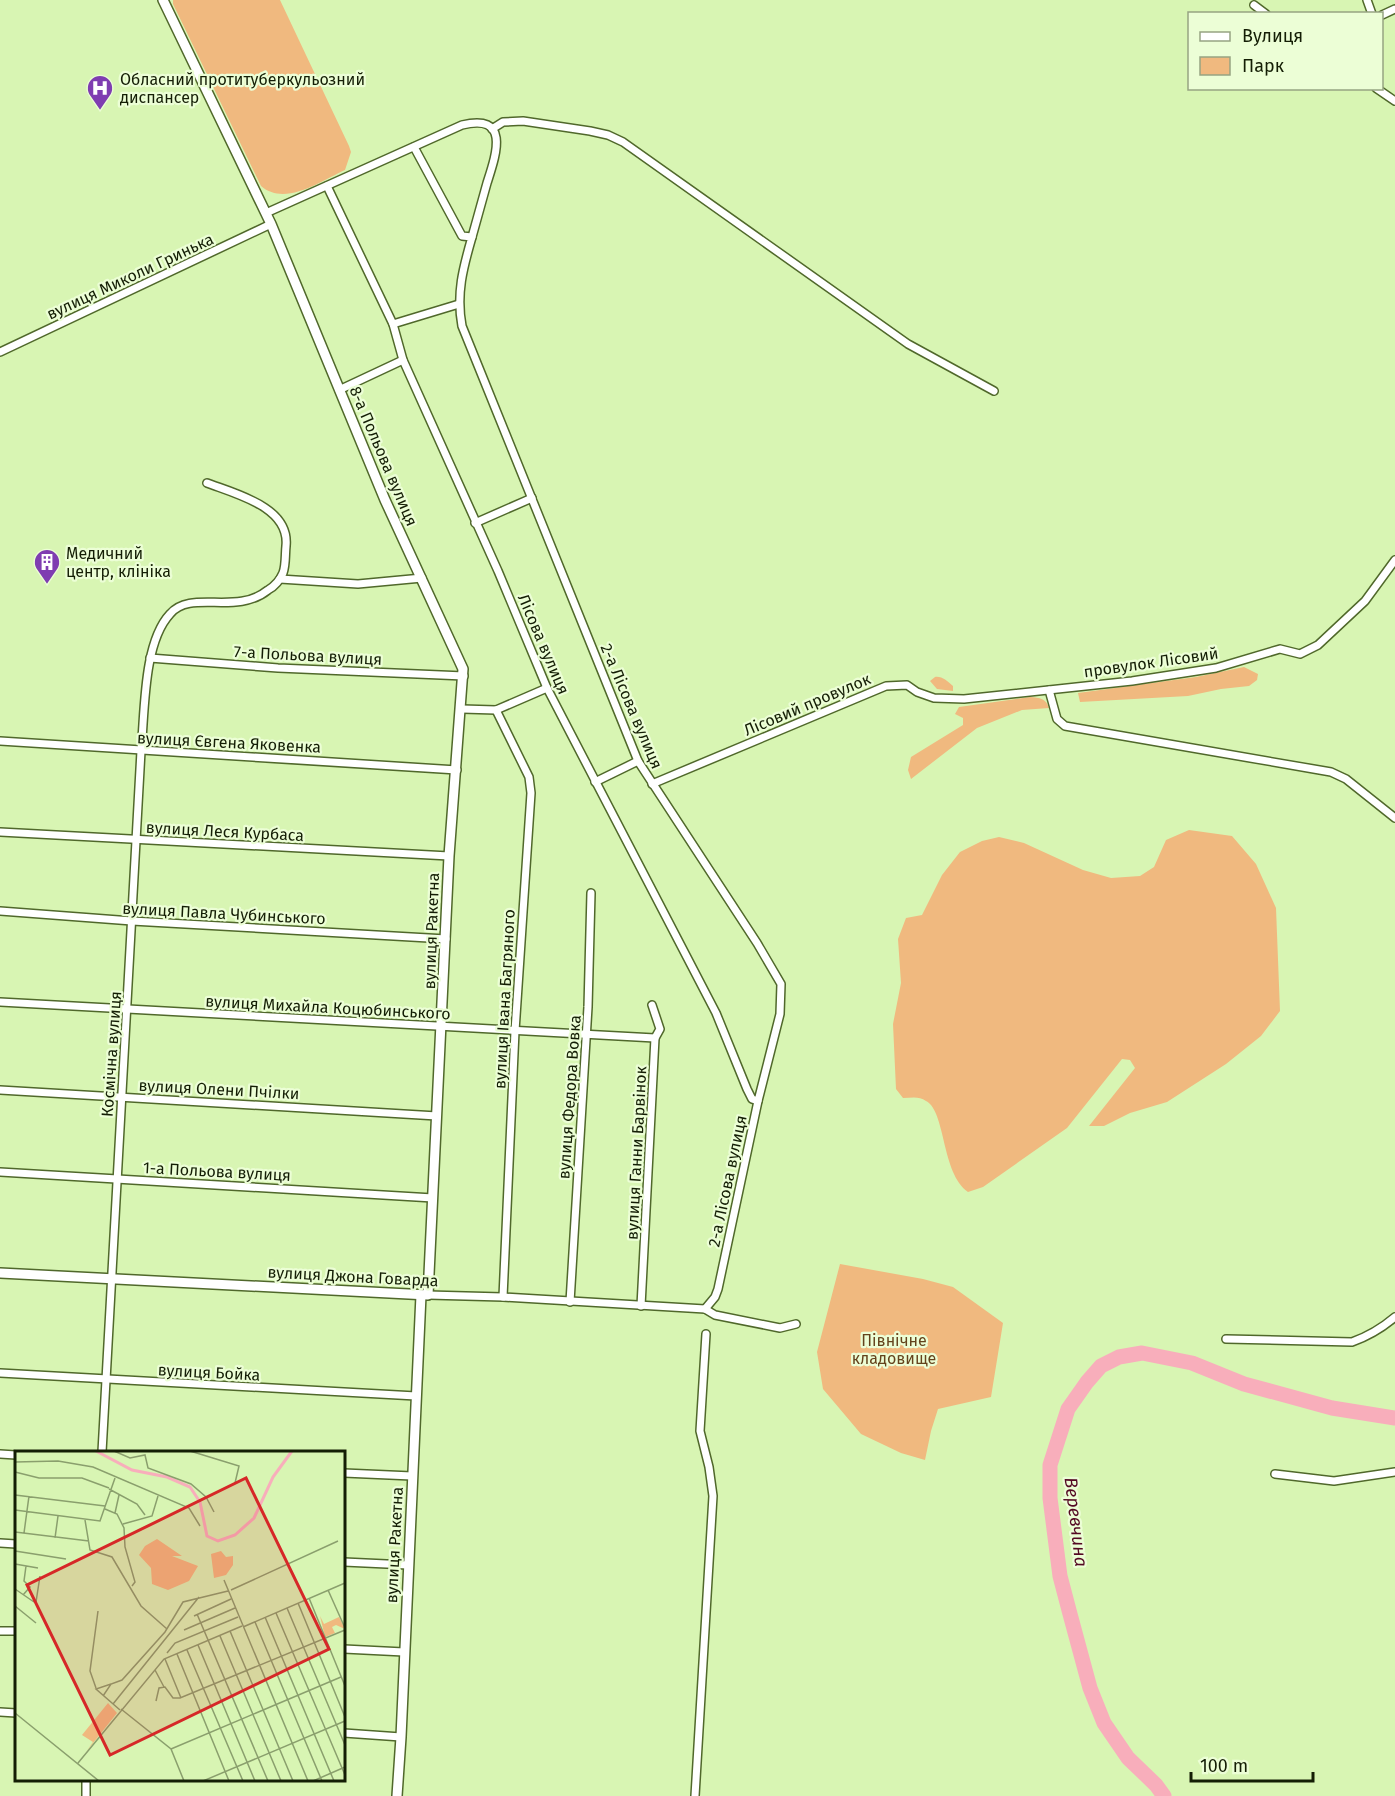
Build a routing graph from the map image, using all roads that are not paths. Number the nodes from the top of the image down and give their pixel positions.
1 (163, 0) edge
2 (1254, 5) dead end
3 (1263, 12) edge
4 (1379, 90) edge
5 (1395, 101) edge
6 (492, 129) junction
7 (414, 147) junction
8 (327, 186) junction
9 (266, 213) junction
10 (271, 224) junction
11 (472, 237) junction
12 (459, 304) junction
13 (393, 324) junction
14 (0, 352) edge
15 (403, 360) junction
16 (339, 390) junction
17 (994, 390) dead end
18 (207, 483) dead end
19 (531, 498) junction
20 (475, 523) junction
21 (1395, 561) edge
22 (422, 578) junction
23 (280, 579) junction
24 (150, 658) junction
25 (464, 676) junction
26 (547, 688) junction
27 (1049, 690) junction
28 (462, 709) junction
29 (496, 710) junction
30 (0, 741) edge
31 (141, 751) junction
32 (638, 761) junction
33 (457, 770) junction
34 (596, 782) junction
35 (652, 784) junction
36 (1395, 818) edge
37 (0, 832) edge
38 (137, 840) junction
39 (449, 856) junction
40 (591, 893) dead end
41 (0, 911) edge
42 (132, 921) junction
43 (446, 939) junction
44 (0, 1002) edge
45 (652, 1005) dead end
46 (128, 1010) junction
47 (442, 1026) junction
48 (515, 1031) junction
49 (586, 1035) junction
50 (655, 1038) junction
51 (0, 1090) edge
52 (121, 1096) junction
53 (758, 1101) junction
54 (437, 1116) junction
55 (0, 1172) edge
56 (118, 1179) junction
57 (433, 1198) junction
58 (0, 1273) edge
59 (112, 1278) junction
60 (424, 1295) junction
61 (503, 1297) junction
62 (570, 1302) junction
63 (642, 1306) junction
64 (705, 1309) junction
65 (1395, 1317) edge
66 (796, 1324) dead end
67 (706, 1334) dead end
68 (1226, 1339) dead end
69 (0, 1373) edge
70 (105, 1380) junction
71 (416, 1396) junction
72 (102, 1451) edge
73 (0, 1454) edge
74 (15, 1455) edge
75 (1395, 1472) edge
76 (345, 1473) edge
77 (1275, 1474) dead end
78 (412, 1476) junction
79 (0, 1543) edge
80 (15, 1544) edge
81 (345, 1562) edge
82 (408, 1565) junction
83 (0, 1630) edge
84 (15, 1631) edge
85 (345, 1649) edge
86 (404, 1652) junction
87 (0, 1712) edge
88 (15, 1713) edge
89 (345, 1733) edge
90 (401, 1737) junction
91 (397, 1796) edge
92 (694, 1796) edge

1 - 9 street, 8-а Польова вулиця
2 - 3 street
4 - 5 street
6 - 7 street
6 - 11 street, 2-а Лісова вулиця
6 - 17 street
7 - 8 street
7 - 11 street
8 - 9 street
8 - 13 street, Лісова вулиця
9 - 10 street, 8-а Польова вулиця
10 - 14 street, вулиця Миколи Гринька
10 - 16 street, 8-а Польова вулиця
11 - 12 street, 2-а Лісова вулиця
12 - 13 street
12 - 19 street, 2-а Лісова вулиця
13 - 15 street, Лісова вулиця
15 - 16 street
15 - 20 street, Лісова вулиця
16 - 22 street, 8-а Польова вулиця
18 - 23 street
19 - 20 street
19 - 32 street, 2-а Лісова вулиця
20 - 26 street, Лісова вулиця
21 - 27 street, провулок Лісовий
22 - 23 street
22 - 25 street, вулиця Ракетна
23 - 24 street, Космічна вулиця
24 - 25 street, 7-а Польова вулиця
24 - 31 street, Космічна вулиця
25 - 28 street, вулиця Ракетна
26 - 29 street
26 - 34 street, Лісова вулиця
27 - 35 street, Лісовий провулок
27 - 36 street
28 - 29 street
28 - 33 street, вулиця Ракетна
29 - 48 street, вулиця Івана Багряного
30 - 31 street, вулиця Євгена Яковенка
31 - 33 street, вулиця Євгена Яковенка
31 - 38 street, Космічна вулиця
32 - 34 street
32 - 35 street, 2-а Лісова вулиця
33 - 39 street, вулиця Ракетна
34 - 53 street, Лісова вулиця
35 - 53 street, 2-а Лісова вулиця
37 - 38 street, вулиця Леся Курбаса
38 - 39 street, вулиця Леся Курбаса
38 - 42 street, Космічна вулиця
39 - 43 street, вулиця Ракетна
40 - 49 street, вулиця Федора Вовка
41 - 42 street, вулиця Павла Чубинського
42 - 43 street, вулиця Павла Чубинського
42 - 46 street, Космічна вулиця
43 - 47 street, вулиця Ракетна
44 - 46 street, вулиця Михайла Коцюбинського
45 - 50 street, вулиця Ганни Барвінок
46 - 47 street, вулиця Михайла Коцюбинського
46 - 52 street, Космічна вулиця
47 - 48 street, вулиця Михайла Коцюбинського
47 - 54 street, вулиця Ракетна
48 - 49 street, вулиця Михайла Коцюбинського
48 - 61 street, вулиця Івана Багряного
49 - 50 street, вулиця Михайла Коцюбинського
49 - 62 street, вулиця Федора Вовка
50 - 63 street, вулиця Ганни Барвінок
51 - 52 street, вулиця Олени Пчілки
52 - 54 street, вулиця Олени Пчілки
52 - 56 street, Космічна вулиця
53 - 64 street, 2-а Лісова вулиця
54 - 57 street, вулиця Ракетна
55 - 56 street, 1-а Польова вулиця
56 - 57 street, 1-а Польова вулиця
56 - 59 street, Космічна вулиця
57 - 60 street, вулиця Ракетна
58 - 59 street, вулиця Джона Говарда
59 - 60 street, вулиця Джона Говарда
59 - 70 street, Космічна вулиця
60 - 61 street, вулиця Джона Говарда
60 - 71 street, вулиця Ракетна
61 - 62 street, вулиця Джона Говарда
62 - 63 street, вулиця Джона Говарда
63 - 64 street, вулиця Джона Говарда
64 - 66 street, вулиця Джона Говарда
65 - 68 street
67 - 92 street
69 - 70 street, вулиця Бойка
70 - 71 street, вулиця Бойка
70 - 72 street, Космічна вулиця
71 - 78 street, вулиця Ракетна
73 - 74 street
75 - 77 street
76 - 78 street
78 - 82 street, вулиця Ракетна
79 - 80 street
81 - 82 street
82 - 86 street, вулиця Ракетна
83 - 84 street
85 - 86 street
86 - 90 street, вулиця Ракетна
87 - 88 street
89 - 90 street
90 - 91 street, вулиця Ракетна

